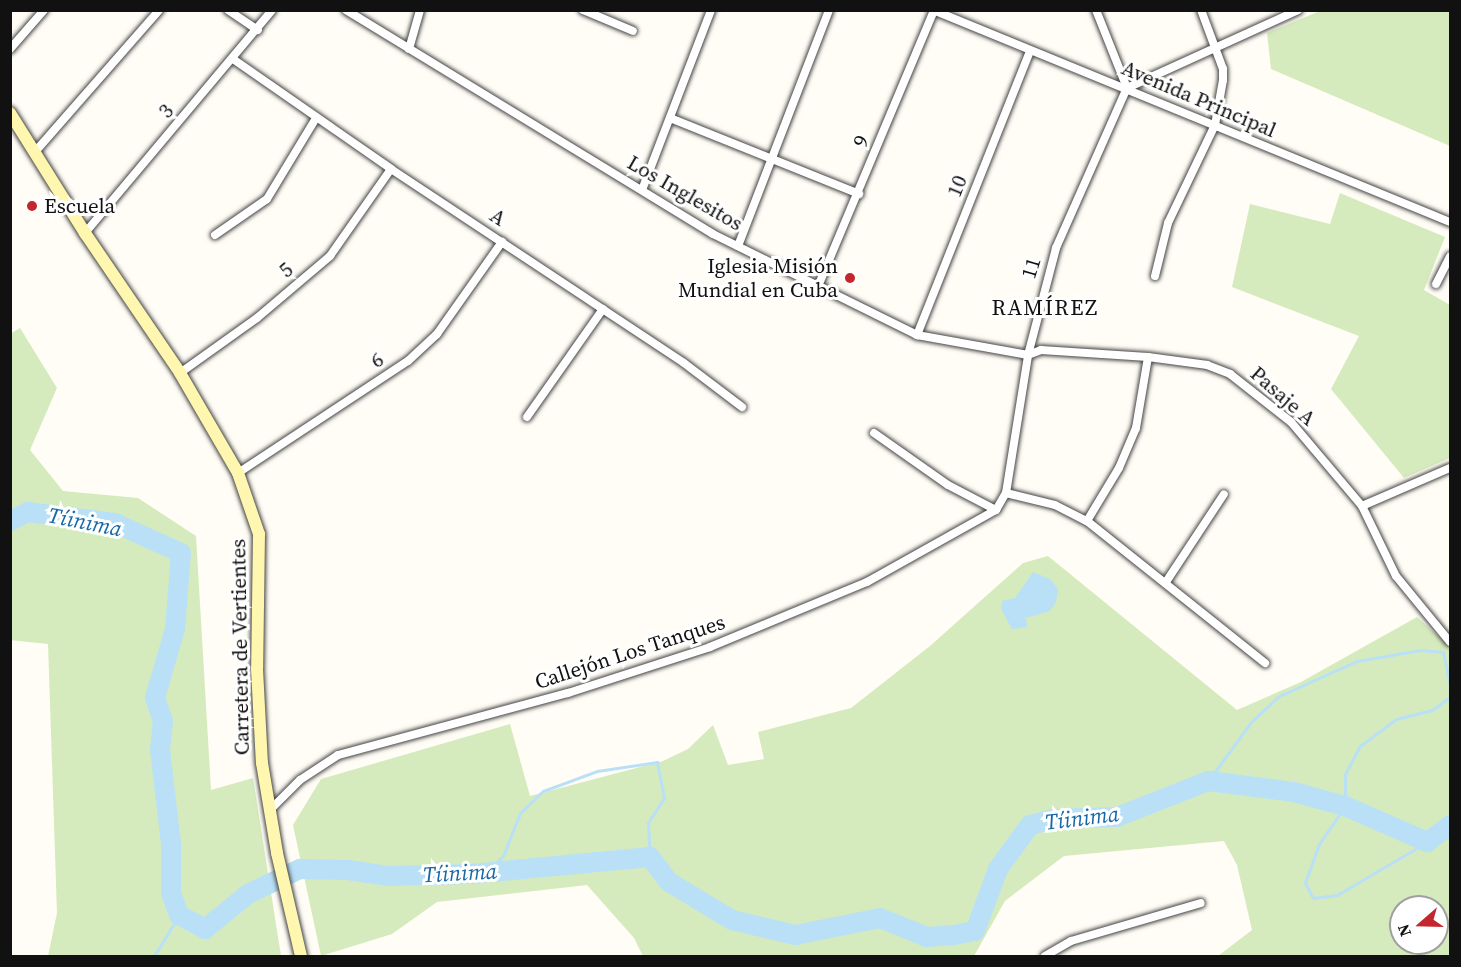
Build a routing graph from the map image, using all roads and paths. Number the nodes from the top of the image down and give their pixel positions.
1 (44, 10) edge
2 (159, 10) edge
3 (228, 10) edge
4 (272, 10) edge
5 (346, 10) edge
6 (583, 10) edge
7 (711, 10) edge
8 (829, 10) edge
9 (1096, 10) edge
10 (1201, 10) edge
11 (1298, 10) edge
12 (934, 11) edge
13 (418, 13) edge
14 (258, 30) junction
15 (633, 31) dead end
16 (10, 48) edge
17 (409, 49) junction
18 (1216, 50) junction
19 (1030, 51) junction
20 (233, 59) junction
21 (1126, 88) junction
22 (10, 113) edge
23 (316, 118) junction
24 (670, 118) junction
25 (1215, 125) junction
26 (34, 153) junction
27 (771, 158) junction
28 (391, 169) junction
29 (642, 190) junction
30 (859, 194) junction
31 (1450, 222) edge
32 (85, 233) junction
33 (216, 235) dead end
34 (502, 242) junction
35 (738, 246) junction
36 (1450, 256) edge
37 (1155, 276) dead end
38 (819, 284) junction
39 (1436, 284) dead end
40 (603, 309) junction
41 (917, 335) junction
42 (1028, 355) junction
43 (1148, 357) junction
44 (180, 373) junction
45 (742, 407) dead end
46 (527, 417) dead end
47 (874, 433) dead end
48 (1450, 468) edge
49 (238, 473) junction
50 (1005, 493) junction
51 (1224, 494) dead end
52 (1362, 506) junction
53 (997, 508) junction
54 (1087, 521) junction
55 (1166, 582) junction
56 (1450, 642) edge
57 (1265, 663) dead end
58 (269, 811) junction
59 (1201, 903) dead end
60 (301, 957) edge
61 (1045, 957) edge

1 - 16 street
2 - 26 street
3 - 14 street
4 - 14 street, 3
5 - 17 street, Los Inglesitos
6 - 15 street
7 - 24 street
8 - 27 street
9 - 21 street
10 - 18 street
11 - 18 street
12 - 19 street, Avenida Principal
12 - 30 street, 9
13 - 17 street
14 - 20 street, 3
17 - 29 street, Los Inglesitos
18 - 21 street
18 - 25 street
19 - 21 street, Avenida Principal
19 - 41 street, 10
20 - 23 street, A
20 - 32 street, 3
21 - 25 street, Avenida Principal
21 - 42 street, 11
22 - 26 main road, Carretera de Vertientes
23 - 28 street, A
23 - 33 street
24 - 27 street
24 - 29 street
25 - 31 street, Avenida Principal
25 - 37 street
26 - 32 main road, Carretera de Vertientes
27 - 30 street
27 - 35 street
28 - 34 street, A
28 - 44 street, 5
29 - 35 street, Los Inglesitos
30 - 38 street, 9
32 - 44 main road, Carretera de Vertientes
34 - 40 street, A
34 - 49 street, 6
35 - 38 street, Los Inglesitos
36 - 39 street
38 - 41 street, Los Inglesitos
40 - 45 street, A
40 - 46 street
41 - 42 street, Los Inglesitos
42 - 43 street, Pasaje A
42 - 50 street, 11
43 - 52 street, Pasaje A
43 - 54 street
44 - 49 main road, Carretera de Vertientes
47 - 53 street
48 - 52 street
49 - 58 main road, Carretera de Vertientes
50 - 53 street, 11
50 - 54 street
51 - 55 street
52 - 56 street, Pasaje A
53 - 58 street, Callejón Los Tanques
54 - 55 street
55 - 57 street
58 - 60 main road, Carretera de Vertientes
59 - 61 street

